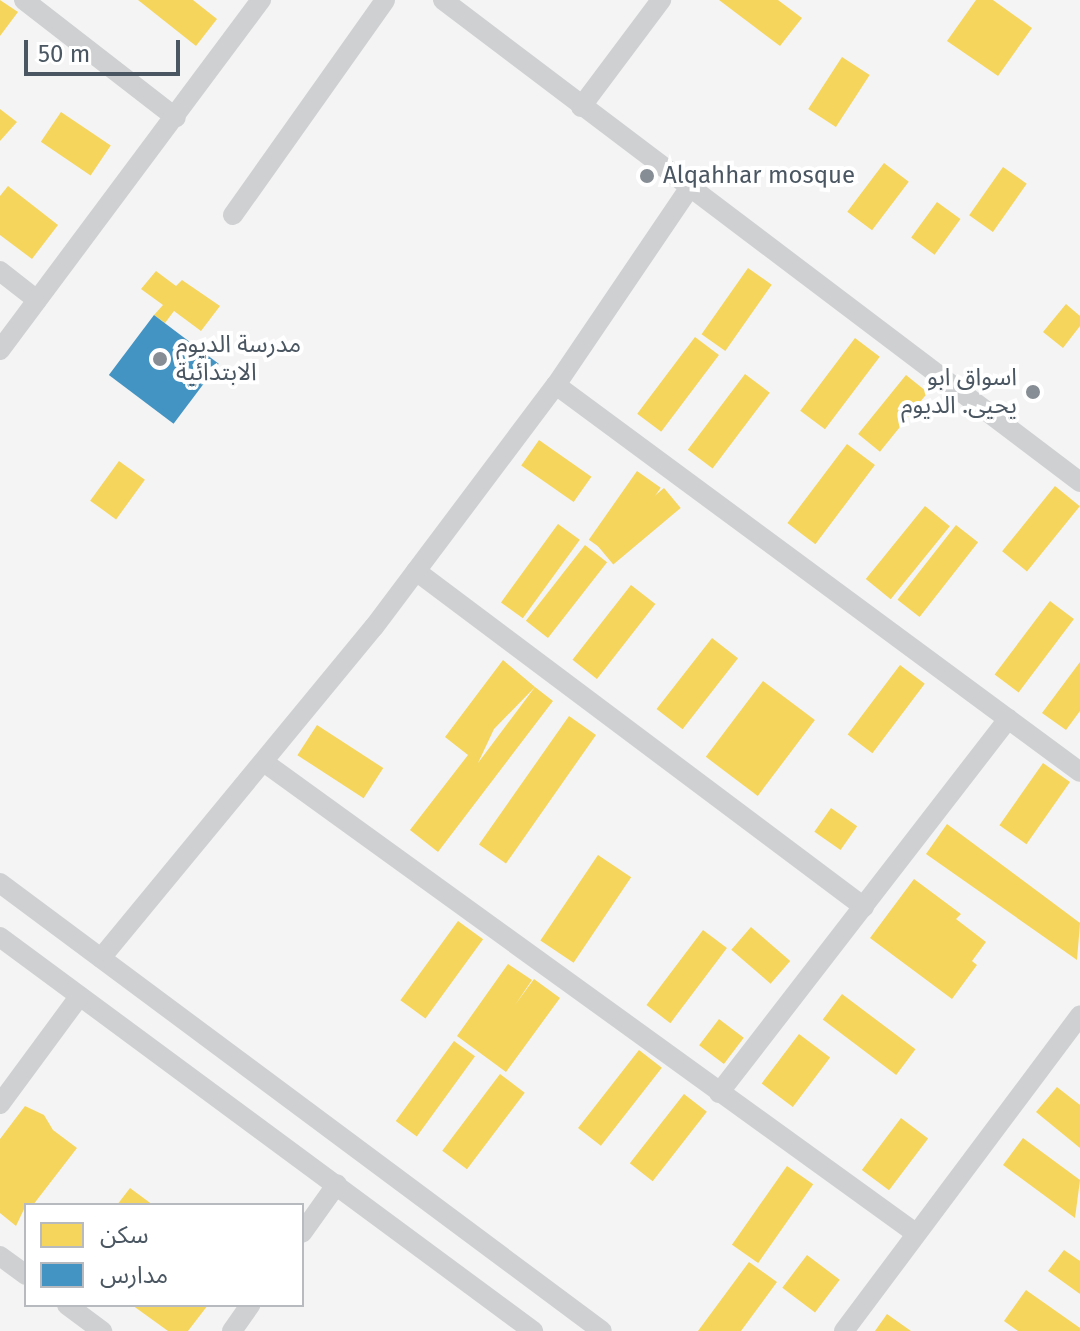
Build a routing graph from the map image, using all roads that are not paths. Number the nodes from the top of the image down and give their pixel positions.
1 (24, 0) edge
2 (261, 0) edge
3 (385, 0) edge
4 (443, 0) edge
5 (661, 0) edge
6 (581, 107) junction
7 (176, 118) junction
8 (690, 187) junction
9 (233, 215) dead end
10 (0, 271) edge
11 (37, 300) junction
12 (0, 350) edge
13 (556, 385) junction
14 (1080, 482) edge
15 (416, 571) junction
16 (1008, 719) junction
17 (265, 763) junction
18 (1080, 772) edge
19 (0, 883) edge
20 (864, 907) junction
21 (0, 937) edge
22 (101, 958) junction
23 (79, 997) junction
24 (1080, 1015) edge
25 (719, 1093) junction
26 (0, 1104) edge
27 (337, 1184) junction
28 (304, 1230) edge
29 (914, 1232) junction
30 (0, 1256) edge
31 (24, 1274) edge
32 (70, 1307) edge
33 (249, 1307) edge
34 (102, 1331) edge
35 (232, 1331) edge
36 (533, 1331) edge
37 (602, 1331) edge
38 (844, 1331) edge

1 - 7 street
2 - 7 street
3 - 9 street
4 - 6 street
5 - 6 street
6 - 8 street
7 - 11 street
8 - 13 street
8 - 14 street
10 - 11 street
11 - 12 street
13 - 15 street
13 - 16 street
15 - 17 street
15 - 20 street
16 - 18 street
16 - 20 street
17 - 22 street
17 - 25 street
19 - 22 street
20 - 25 street
21 - 23 street
22 - 37 street
23 - 26 street
23 - 27 street
24 - 29 street
25 - 29 street
27 - 28 street
27 - 36 street
29 - 38 street
30 - 31 street
32 - 34 street
33 - 35 street

